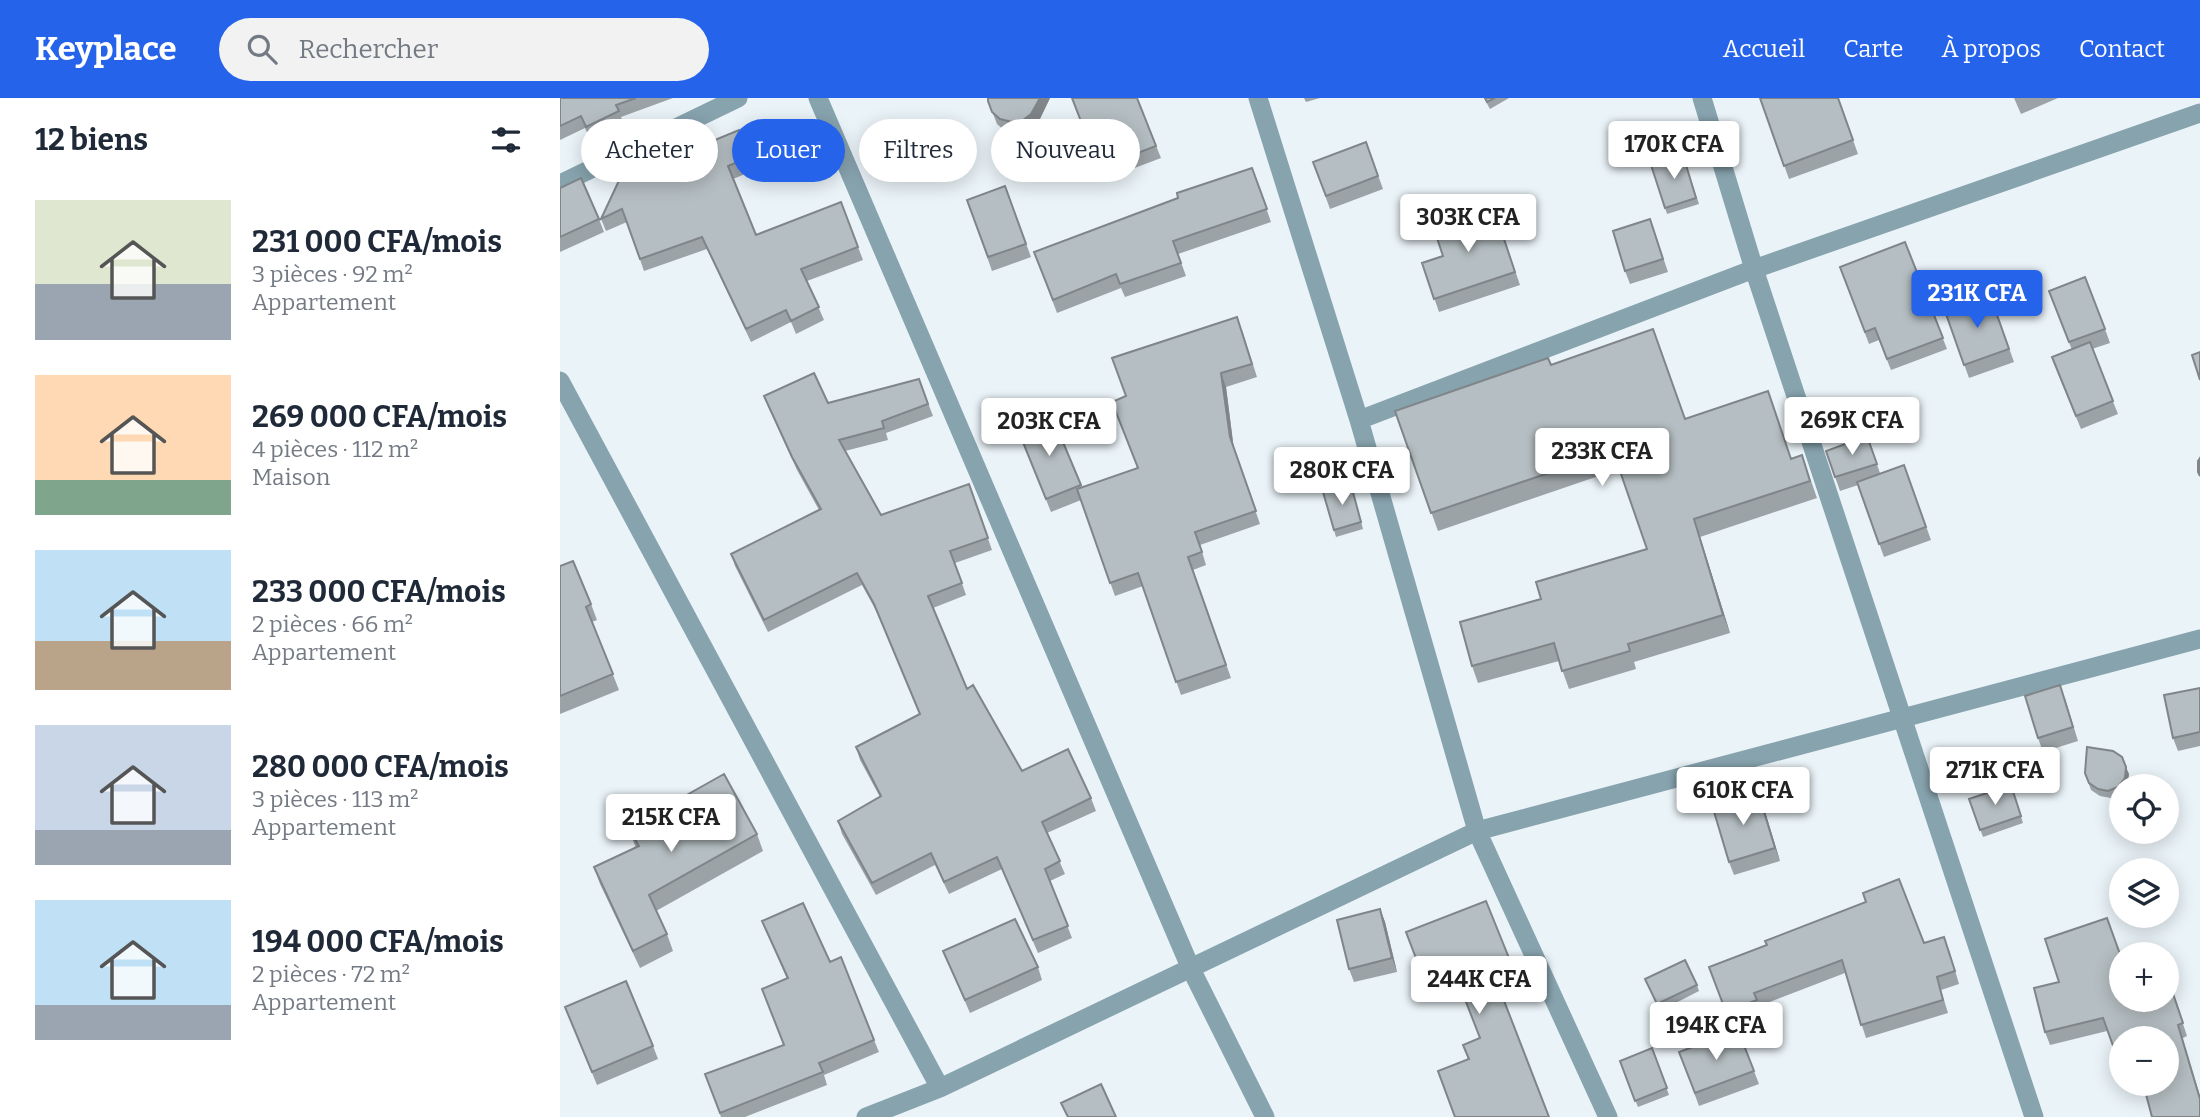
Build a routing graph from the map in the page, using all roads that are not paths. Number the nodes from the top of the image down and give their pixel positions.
1 (738, 98) edge
2 (818, 98) edge
3 (1258, 98) edge
4 (1702, 98) edge
5 (2200, 113) edge
6 (560, 184) edge
7 (1754, 268) junction
8 (560, 381) edge
9 (1359, 420) junction
10 (2200, 639) edge
11 (1903, 719) junction
12 (1477, 831) junction
13 (1191, 969) junction
14 (940, 1088) junction
15 (866, 1117) edge
16 (1265, 1117) edge
17 (1608, 1117) edge
18 (2034, 1117) edge

1 - 6 street
2 - 13 street
3 - 9 street
4 - 7 street
5 - 7 street
7 - 9 street
7 - 11 street
8 - 14 street
9 - 12 street
10 - 11 street
11 - 12 street
11 - 18 street
12 - 13 street
12 - 17 street
13 - 14 street
13 - 16 street
14 - 15 street

